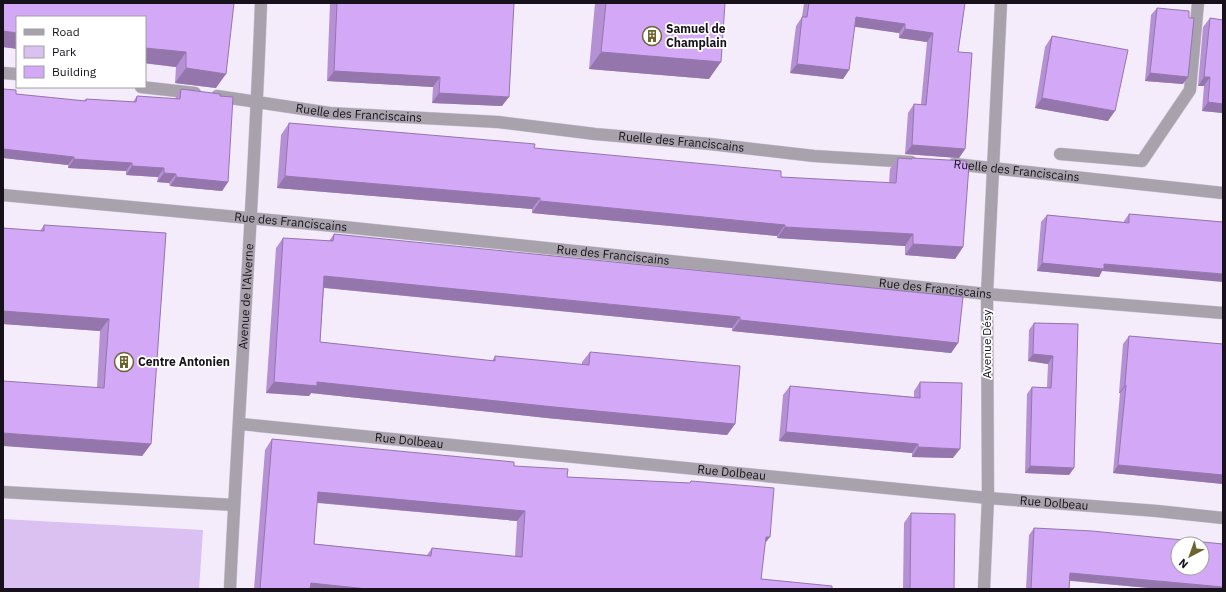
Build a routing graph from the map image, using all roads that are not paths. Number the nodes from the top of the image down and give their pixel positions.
1 (261, 3) edge
2 (1002, 3) edge
3 (1198, 3) edge
4 (3, 73) edge
5 (16, 74) edge
6 (146, 88) edge
7 (258, 102) junction
8 (1060, 154) dead end
9 (924, 163) edge
10 (940, 164) edge
11 (994, 168) junction
12 (1223, 193) edge
13 (3, 195) edge
14 (250, 219) junction
15 (987, 294) junction
16 (1223, 313) edge
17 (240, 424) junction
18 (3, 492) edge
19 (988, 498) junction
20 (234, 505) junction
21 (1223, 518) edge
22 (230, 589) edge
23 (984, 589) edge

1 - 7 street, Avenue de l'Alverne
2 - 11 street, Avenue Désy
3 - 8 street
4 - 5 street
6 - 7 street, Ruelle des Franciscains
7 - 9 street, Ruelle des Franciscains
7 - 14 street, Avenue de l'Alverne
10 - 11 street, Ruelle des Franciscains
11 - 12 street, Ruelle des Franciscains
11 - 15 street, Avenue Désy
13 - 14 street, Rue des Franciscains
14 - 15 street, Rue des Franciscains
14 - 17 street, Avenue de l'Alverne
15 - 16 street, Rue des Franciscains
15 - 19 street, Avenue Désy
17 - 19 street, Rue Dolbeau
17 - 20 street, Avenue de l'Alverne
18 - 20 street
19 - 21 street, Rue Dolbeau
19 - 23 street, Avenue Désy
20 - 22 street, Avenue de l'Alverne

